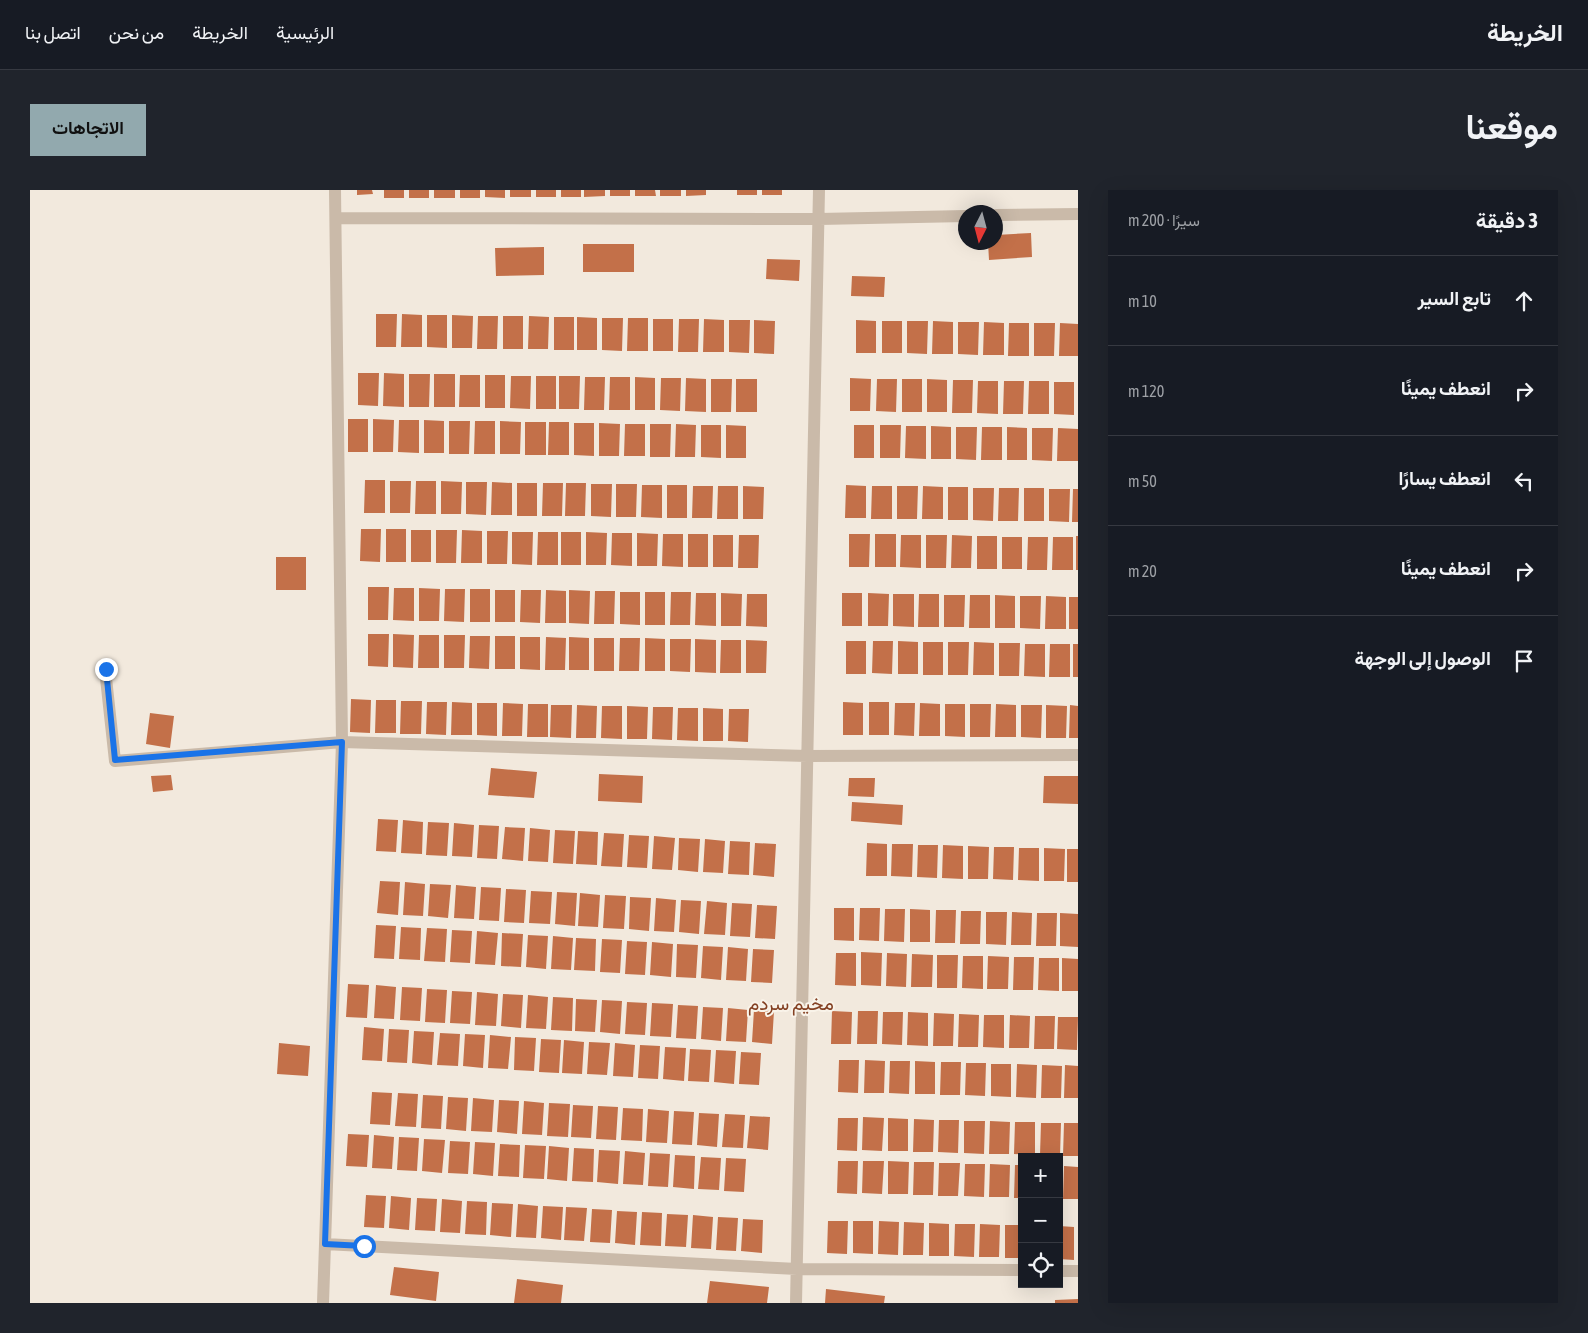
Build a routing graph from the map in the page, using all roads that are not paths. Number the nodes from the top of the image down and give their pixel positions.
1 (335, 190) edge
2 (819, 190) edge
3 (1078, 214) edge
4 (1003, 215) edge
5 (958, 216) edge
6 (336, 218) junction
7 (819, 219) junction
8 (106, 669) dead end
9 (342, 742) junction
10 (1078, 755) edge
11 (807, 756) junction
12 (325, 1244) junction
13 (797, 1268) junction
14 (1018, 1270) edge
15 (1063, 1270) edge
16 (1078, 1271) edge
17 (323, 1303) edge
18 (796, 1303) edge

1 - 6 lane
2 - 7 lane
3 - 4 lane
5 - 7 lane
6 - 7 lane
6 - 9 lane
7 - 11 lane
8 - 9 lane
9 - 11 lane
9 - 12 lane
10 - 11 lane
11 - 13 lane
12 - 13 lane
12 - 17 lane
13 - 14 lane
13 - 18 lane
15 - 16 lane

